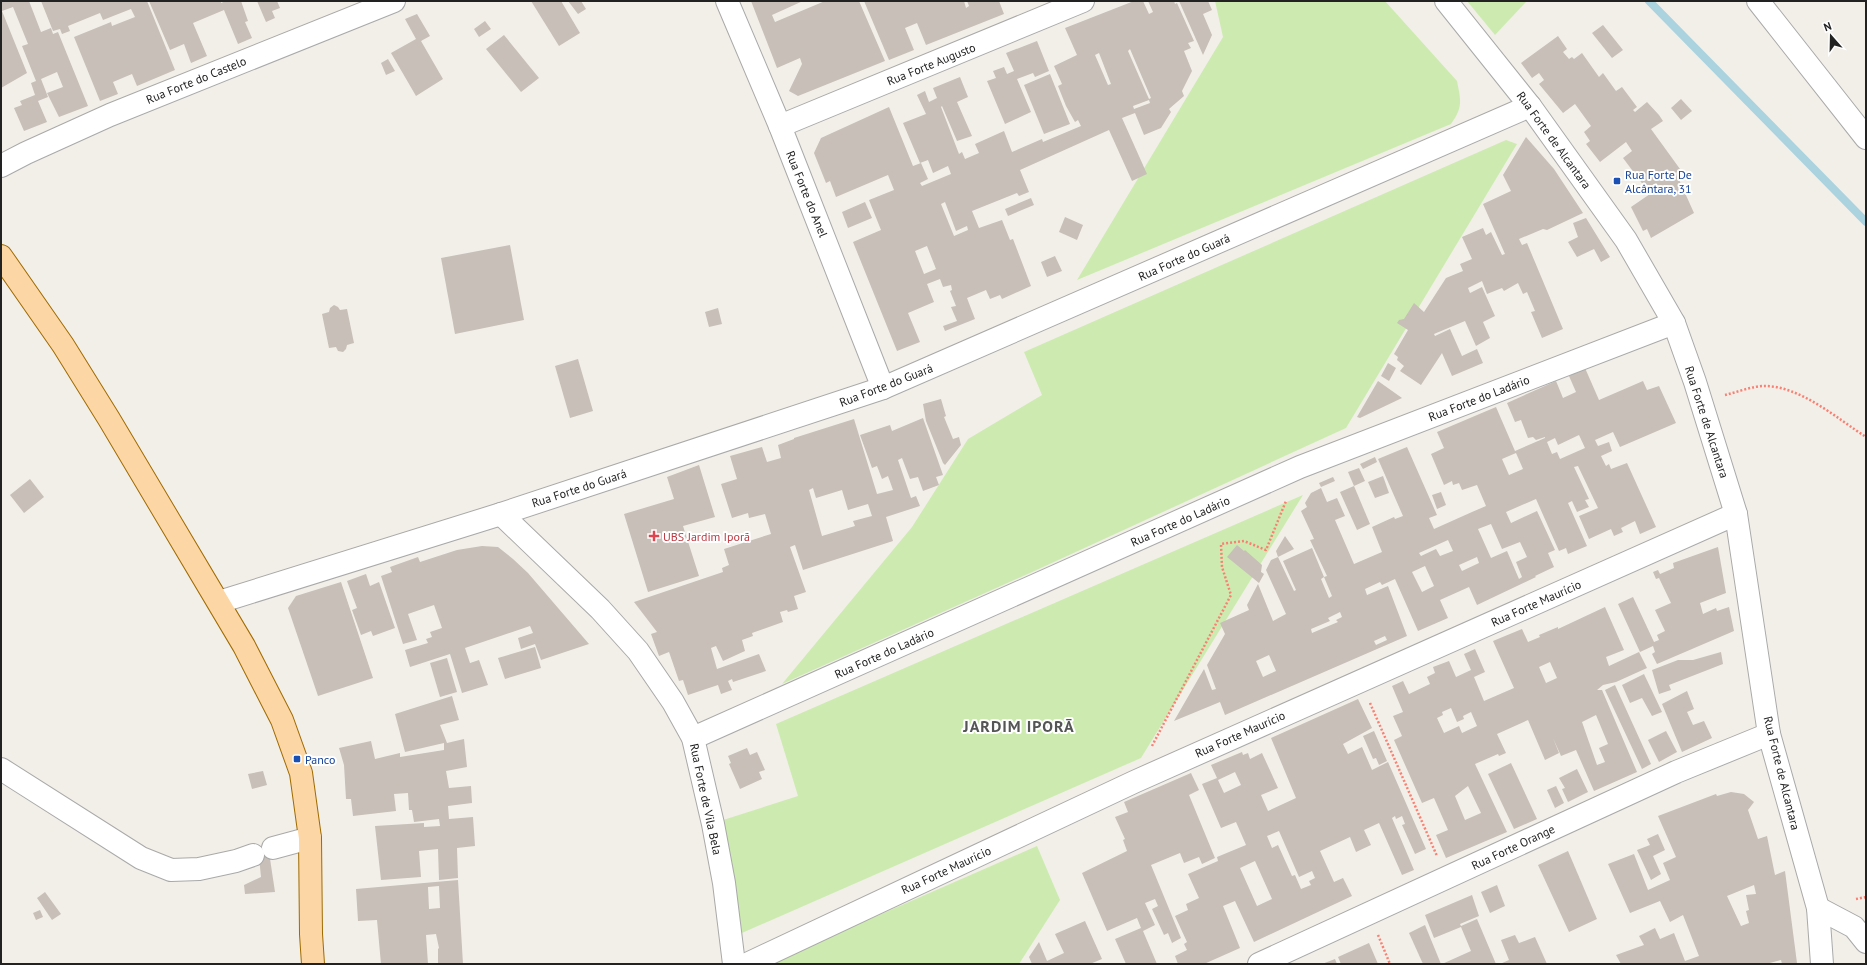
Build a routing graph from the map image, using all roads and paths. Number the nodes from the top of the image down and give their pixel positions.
1 (394, 1) edge
2 (727, 1) edge
3 (1083, 1) edge
4 (1446, 1) edge
5 (1758, 1) edge
6 (1530, 106) junction
7 (780, 126) junction
8 (1866, 138) edge
9 (1, 166) edge
10 (1, 256) edge
11 (1674, 323) junction
12 (883, 388) junction
13 (1701, 402) junction
14 (1866, 438) edge
15 (1300, 467) junction
16 (501, 514) junction
17 (1736, 514) junction
18 (219, 602) junction
19 (1360, 681) junction
20 (1769, 734) junction
21 (693, 738) junction
22 (1152, 747) dead end
23 (1, 769) edge
24 (310, 838) junction
25 (273, 848) dead end
26 (253, 855) dead end
27 (1446, 878) junction
28 (1818, 908) junction
29 (1866, 942) edge
30 (312, 964) edge
31 (734, 964) edge
32 (747, 964) edge
33 (1259, 964) edge
34 (1822, 964) edge

1 - 9 street, Rua Forte do Castelo
2 - 7 street, Rua Forte do Anel
3 - 7 street, Rua Forte Augusto
4 - 6 street, Rua Forte de Alcantara
5 - 8 street
6 - 11 street, Rua Forte de Alcantara
6 - 12 street, Rua Forte do Guará
7 - 12 street, Rua Forte do Anel
10 - 18 main road
11 - 13 street, Rua Forte de Alcantara
11 - 15 street, Rua Forte do Ladário
12 - 16 street, Rua Forte do Guará
13 - 14 path
13 - 17 street, Rua Forte de Alcantara
15 - 21 street, Rua Forte do Ladário
15 - 22 path
16 - 18 street, Rua Forte do Guará
16 - 21 street, Rua Forte de Vila Bela
17 - 19 street, Rua Forte Maurício
17 - 20 street, Rua Forte de Alcantara
18 - 24 main road
19 - 27 path
19 - 32 street, Rua Forte Maurício
20 - 27 street, Rua Forte Orange
20 - 28 street, Rua Forte de Alcantara
21 - 31 street, Rua Forte de Vila Bela
23 - 26 street
24 - 25 street
24 - 30 main road
27 - 33 street, Rua Forte Orange
28 - 29 street
28 - 34 street, Rua Forte de Alcantara

